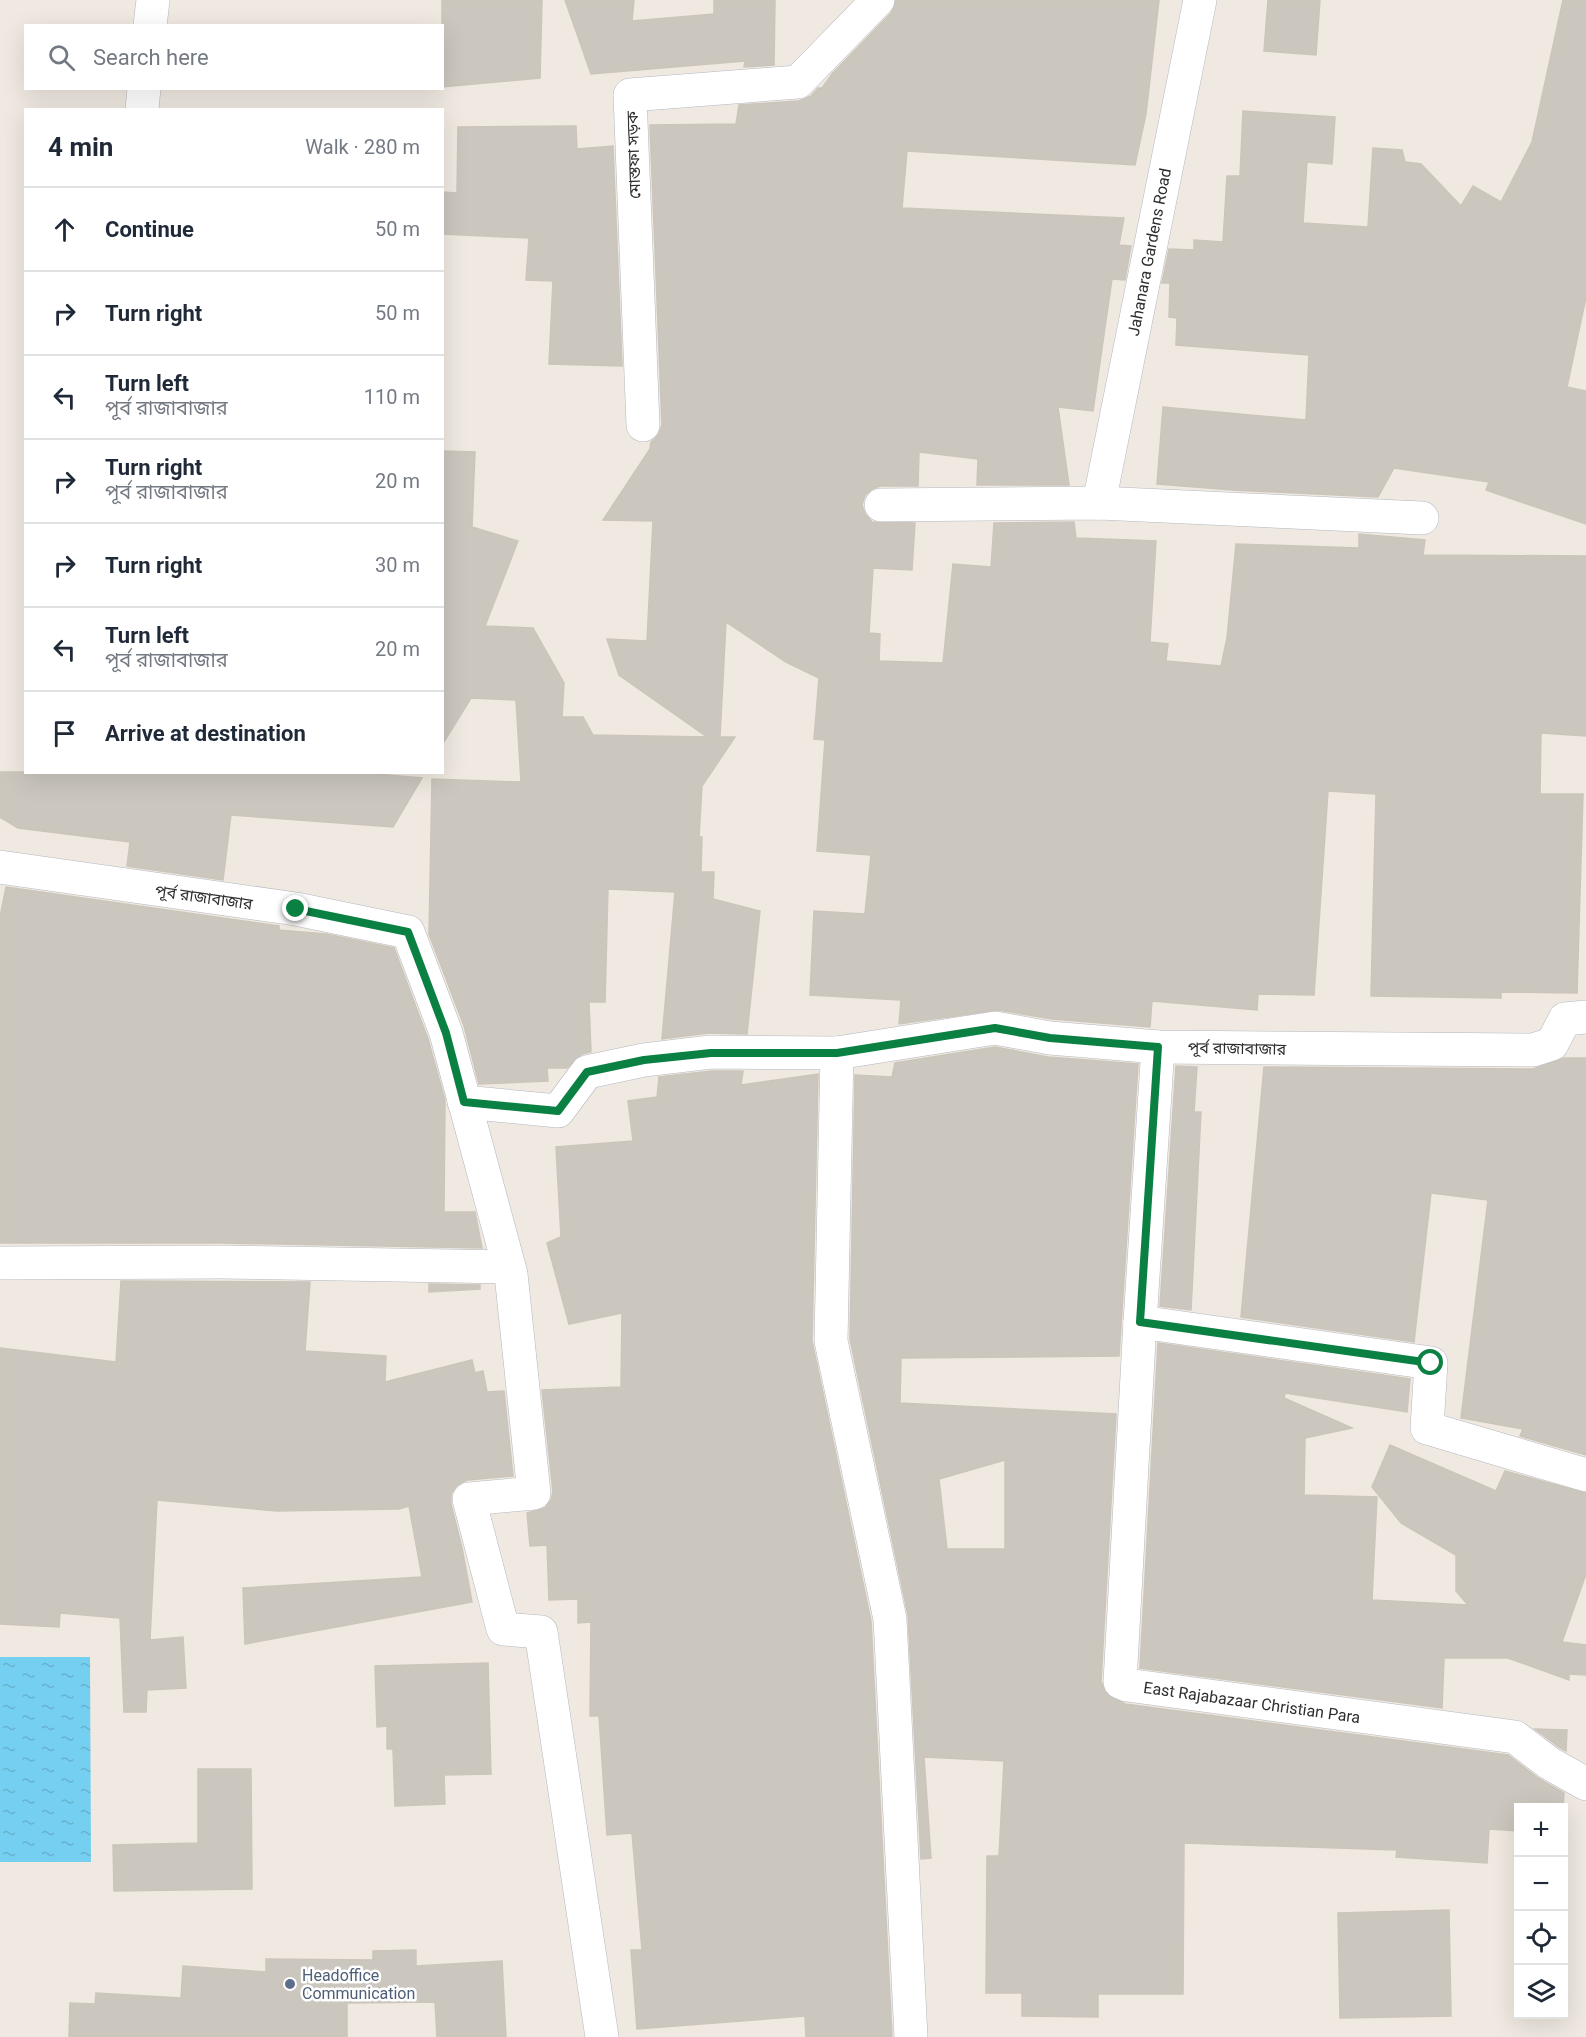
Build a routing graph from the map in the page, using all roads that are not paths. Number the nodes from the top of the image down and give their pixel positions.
1 (153, 0) edge
2 (878, 0) edge
3 (1200, 0) edge
4 (150, 24) edge
5 (144, 90) edge
6 (142, 108) edge
7 (643, 425) dead end
8 (1099, 503) junction
9 (881, 505) dead end
10 (1422, 518) dead end
11 (0, 867) edge
12 (1586, 1017) edge
13 (1158, 1047) junction
14 (837, 1053) junction
15 (464, 1102) junction
16 (0, 1263) edge
17 (509, 1267) junction
18 (1140, 1322) junction
19 (1586, 1475) edge
20 (1586, 1784) edge
21 (602, 2037) edge
22 (911, 2037) edge

1 - 4 street
2 - 7 street, মোস্তফা সড়ক
3 - 8 street, Jahanara Gardens Road
5 - 6 street
8 - 9 street
8 - 10 street
11 - 15 street, পূর্ব রাজাবাজার
12 - 13 street, পূর্ব রাজাবাজার
13 - 14 street, পূর্ব রাজাবাজার
13 - 18 street, East Rajabazaar Christian Para
14 - 15 street, পূর্ব রাজাবাজার
14 - 22 street
15 - 17 street
16 - 17 street
17 - 21 street
18 - 19 street
18 - 20 street, East Rajabazaar Christian Para

